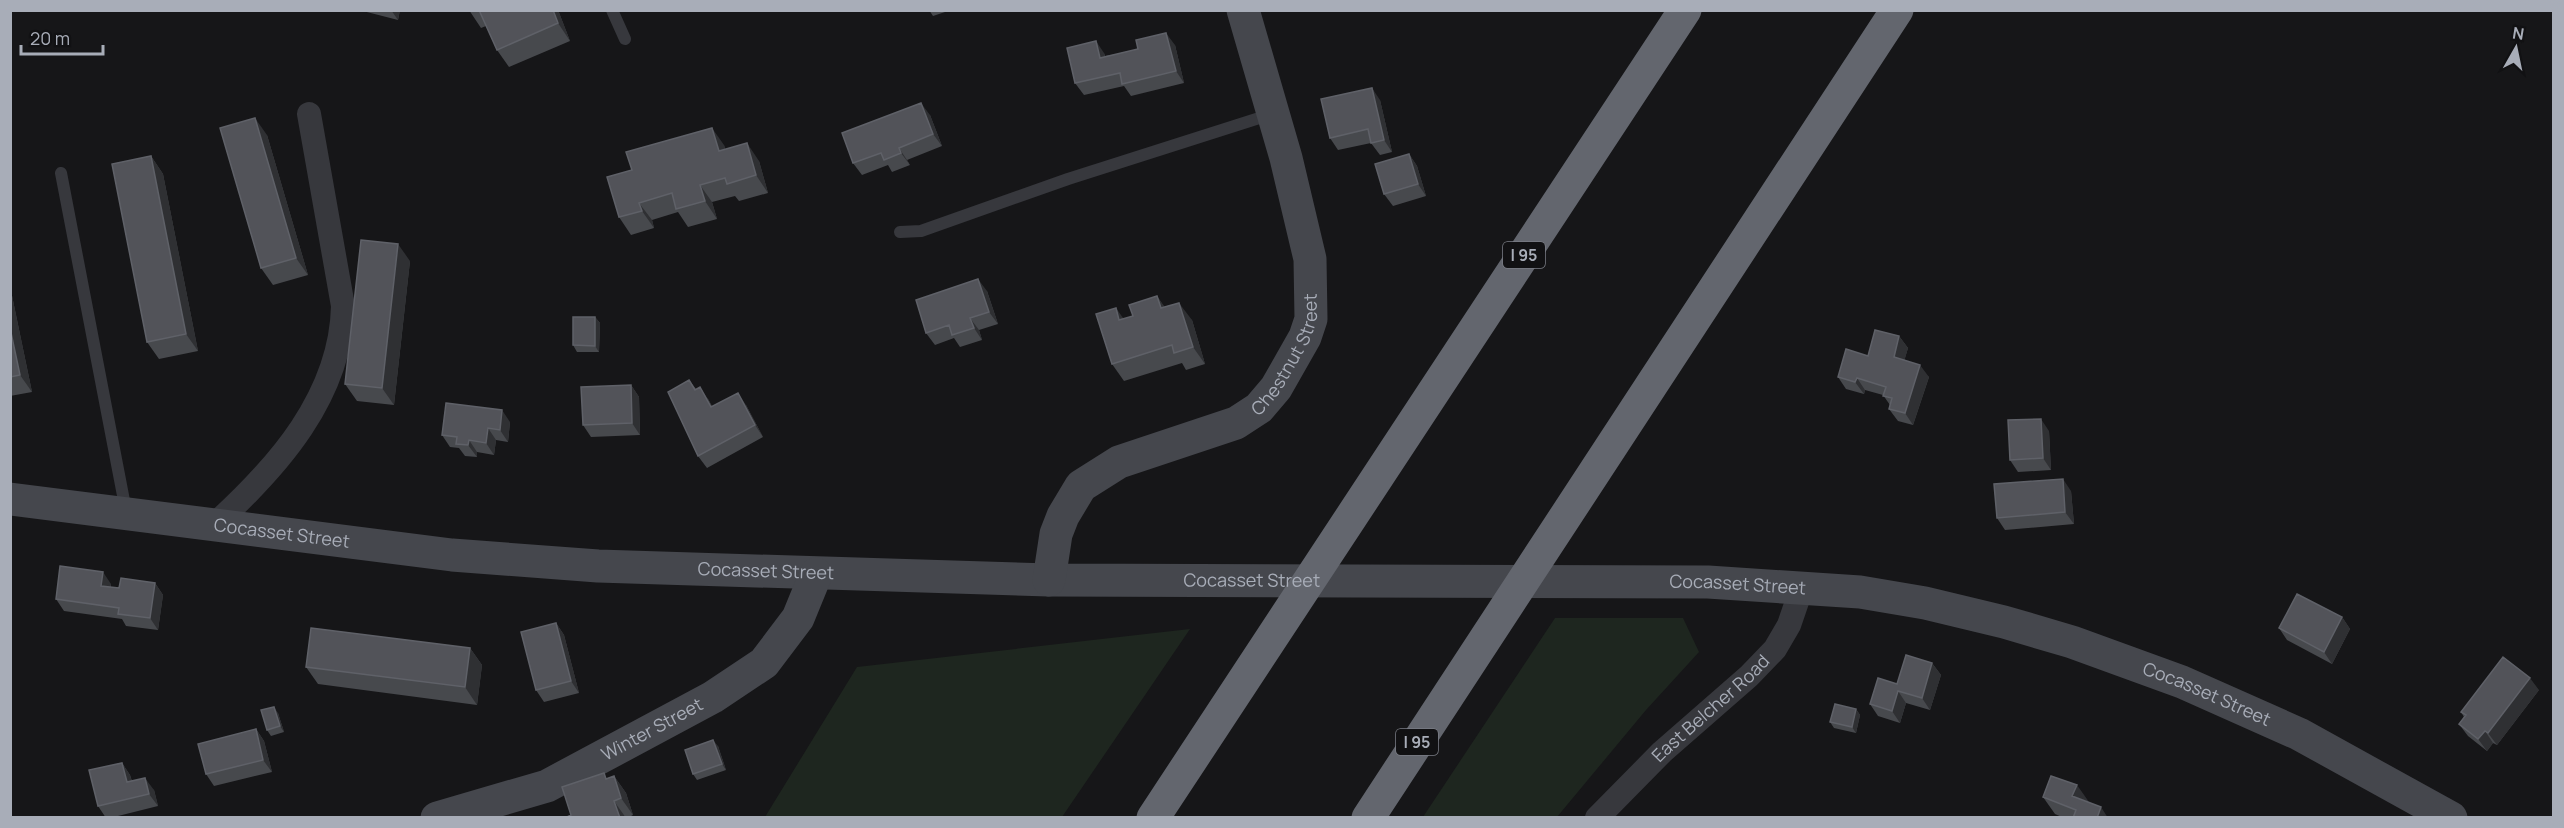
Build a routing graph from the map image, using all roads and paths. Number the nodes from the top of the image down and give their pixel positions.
1 (612, 10) edge
2 (1243, 10) edge
3 (1685, 10) edge
4 (1897, 10) edge
5 (626, 39) dead end
6 (309, 114) dead end
7 (1273, 114) junction
8 (61, 173) dead end
9 (900, 232) dead end
10 (10, 498) edge
11 (126, 515) junction
12 (214, 525) junction
13 (816, 574) junction
14 (1049, 580) junction
15 (1802, 587) junction
16 (437, 818) edge
17 (1153, 818) edge
18 (1368, 818) edge
19 (1598, 818) edge
20 (2451, 818) edge

1 - 5 lane
2 - 7 main road, Chestnut Street
3 - 17 highway, I 95
4 - 18 highway, I 95
6 - 12 street
7 - 9 lane
7 - 14 main road, Chestnut Street
8 - 11 lane
10 - 11 main road, Cocasset Street
11 - 12 main road, Cocasset Street
12 - 13 main road, Cocasset Street
13 - 14 main road, Cocasset Street
13 - 16 main road, Winter Street
14 - 15 main road, Cocasset Street
15 - 19 street, East Belcher Road
15 - 20 main road, Cocasset Street

